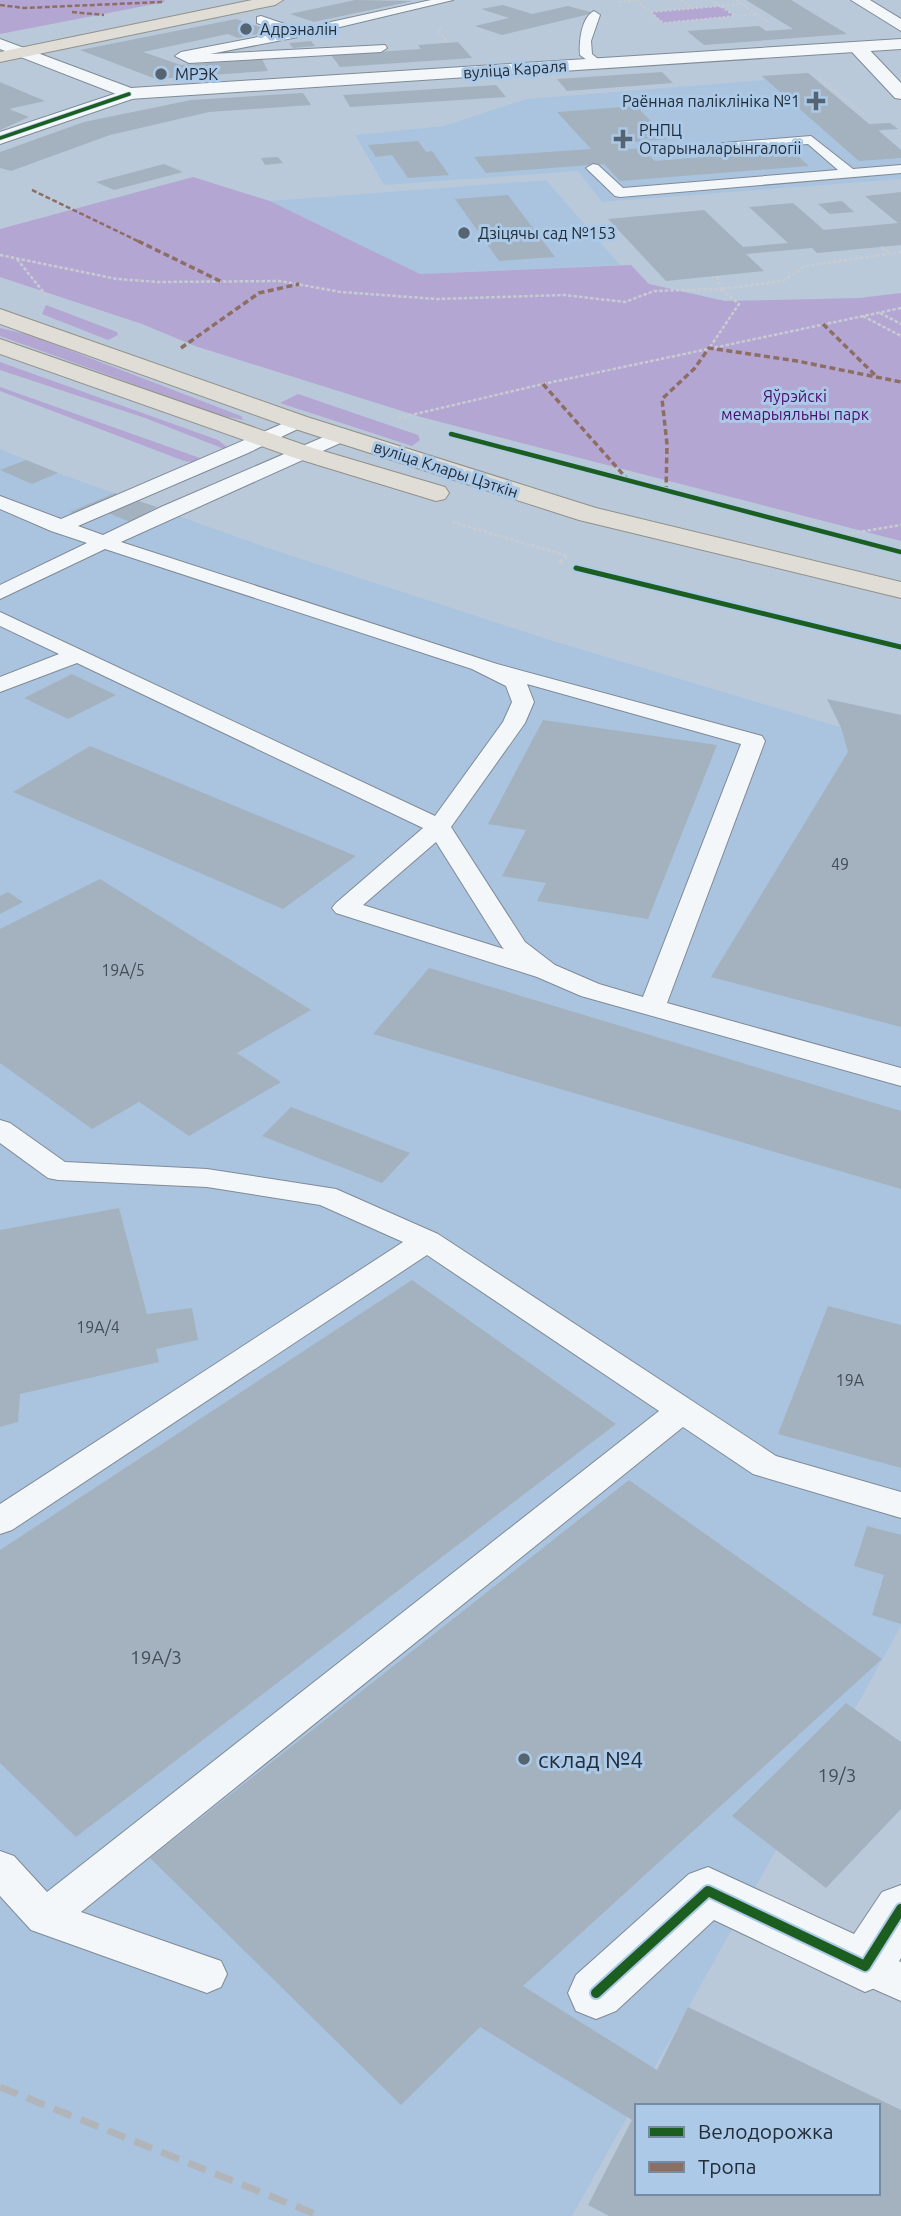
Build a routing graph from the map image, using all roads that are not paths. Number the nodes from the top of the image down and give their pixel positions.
1 (230, 0) edge
2 (275, 0) edge
3 (447, 0) edge
4 (859, 0) edge
5 (594, 15) dead end
6 (261, 20) dead end
7 (901, 26) edge
8 (298, 33) junction
9 (281, 37) junction
10 (901, 44) edge
11 (857, 47) junction
12 (381, 48) dead end
13 (1, 49) edge
14 (23, 52) junction
15 (293, 53) junction
16 (598, 64) junction
17 (312, 84) junction
18 (129, 94) junction
19 (901, 94) edge
20 (0, 138) edge
21 (662, 152) dead end
22 (593, 168) dead end
23 (901, 169) edge
24 (851, 174) junction
25 (0, 316) edge
26 (0, 346) edge
27 (298, 422) junction
28 (341, 436) junction
29 (263, 439) junction
30 (304, 453) junction
31 (0, 502) edge
32 (58, 527) junction
33 (105, 543) junction
34 (762, 582) dead end
35 (901, 590) edge
36 (799, 591) dead end
37 (0, 593) edge
38 (901, 615) edge
39 (0, 618) edge
40 (77, 655) junction
41 (480, 664) junction
42 (0, 685) edge
43 (439, 827) junction
44 (546, 971) junction
45 (652, 1007) junction
46 (901, 1077) edge
47 (0, 1129) edge
48 (427, 1241) junction
49 (682, 1410) junction
50 (901, 1505) edge
51 (0, 1521) edge
52 (0, 1868) edge
53 (901, 1909) edge
54 (45, 1917) junction
55 (207, 1974) dead end
56 (883, 1974) edge
57 (596, 1993) dead end

1 - 13 main road
2 - 14 main road
3 - 8 lane
4 - 7 main road
5 - 16 lane
6 - 8 lane
8 - 9 lane
9 - 15 lane
9 - 15 lane
10 - 11 main road, вуліца Караля
11 - 16 main road, вуліца Караля
11 - 19 main road
12 - 15 lane
13 - 14 main road, вуліца Караля
14 - 18 main road, вуліца Караля
15 - 17 lane
16 - 17 main road, вуліца Караля
17 - 18 main road, вуліца Караля
18 - 20 main road, вуліца Караля
21 - 24 lane
22 - 24 lane
23 - 24 lane
25 - 27 main road, вуліца Клары Цэткін
26 - 29 main road, вуліца Клары Цэткін
27 - 28 main road, вуліца Клары Цэткін
27 - 29 lane
28 - 30 lane
28 - 35 main road, вуліца Клары Цэткін
29 - 30 main road, вуліца Клары Цэткін
29 - 32 lane
30 - 33 lane
30 - 34 main road, вуліца Клары Цэткін
31 - 32 lane
32 - 33 lane
33 - 37 lane
33 - 41 lane
36 - 38 main road
39 - 40 lane
40 - 42 lane
40 - 43 lane
41 - 43 lane
41 - 45 lane
43 - 44 lane
43 - 44 lane
44 - 45 lane
45 - 46 lane
47 - 48 lane
48 - 49 lane
48 - 51 lane
49 - 50 lane
49 - 54 lane
52 - 54 lane
53 - 56 main road
54 - 55 lane
56 - 57 main road

